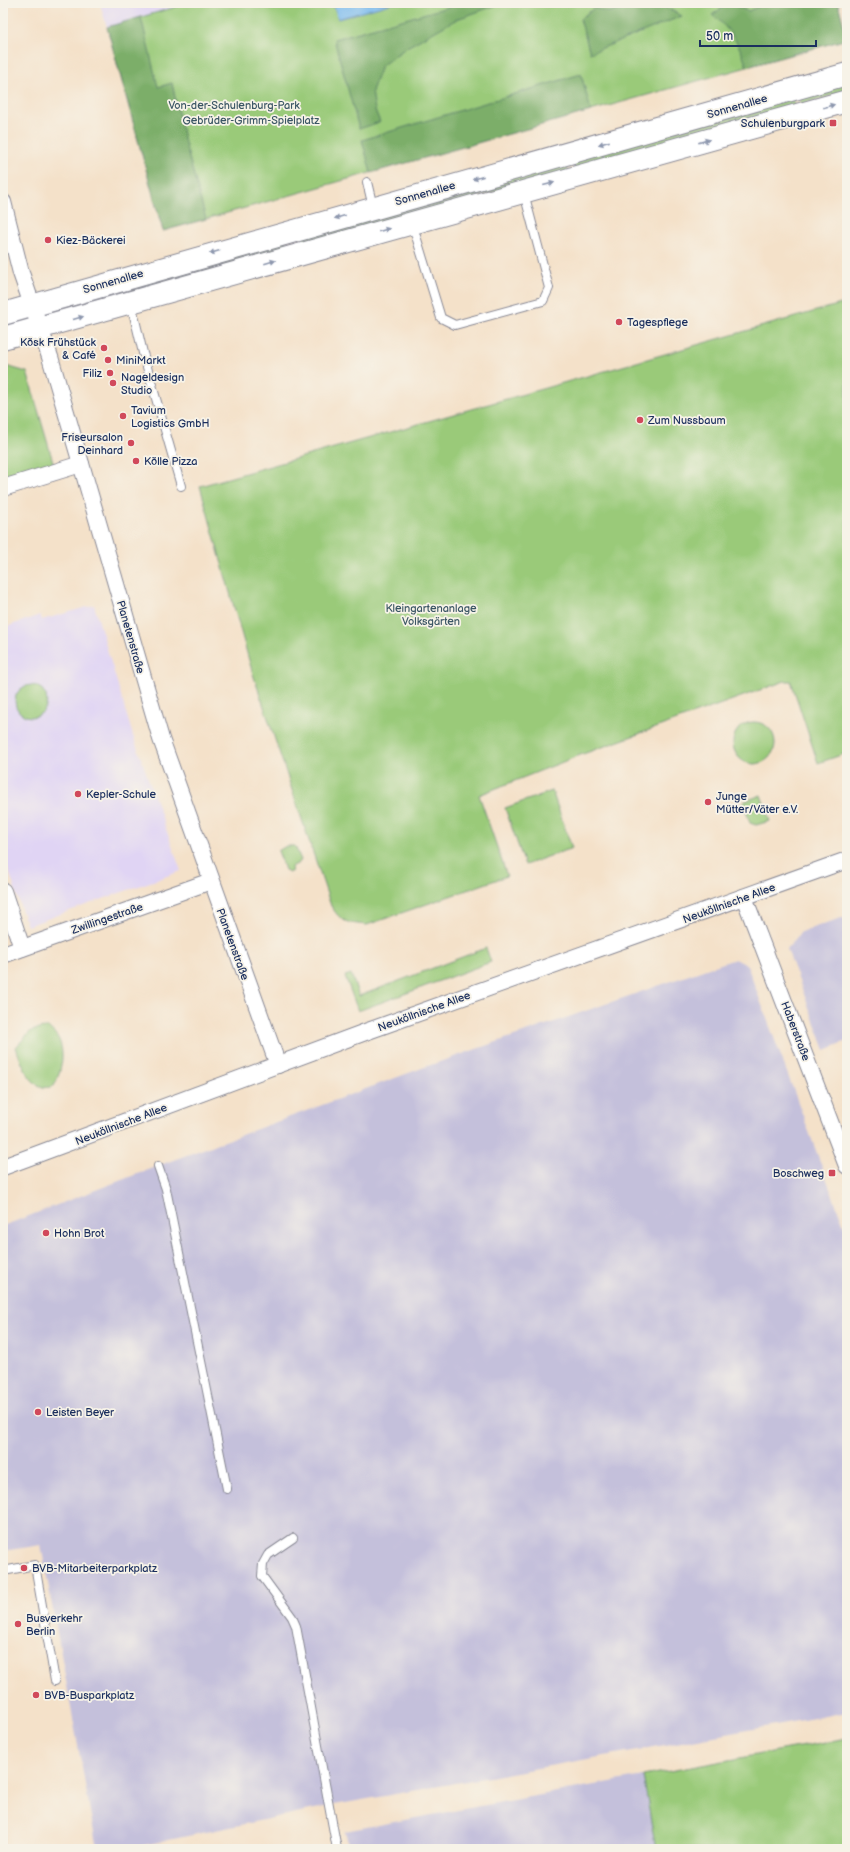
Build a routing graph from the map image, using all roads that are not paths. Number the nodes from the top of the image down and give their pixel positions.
1 (847, 74) edge
2 (847, 101) edge
3 (366, 182) dead end
4 (523, 191) junction
5 (3, 202) edge
6 (373, 208) junction
7 (412, 222) junction
8 (130, 303) junction
9 (32, 305) junction
10 (3, 314) edge
11 (40, 328) junction
12 (3, 338) edge
13 (81, 464) junction
14 (181, 486) dead end
15 (3, 488) edge
16 (847, 860) edge
17 (211, 881) junction
18 (3, 891) edge
19 (744, 898) junction
20 (22, 948) junction
21 (3, 955) edge
22 (278, 1065) junction
23 (158, 1166) dead end
24 (847, 1166) edge
25 (3, 1168) edge
26 (227, 1489) dead end
27 (293, 1538) dead end
28 (3, 1571) edge
29 (55, 1681) dead end
30 (337, 1849) edge

1 -> 6 main road, Sonnenallee
4 -> 2 main road
3 - 6 lane
4 - 7 main road
4 - 7 lane
5 - 9 street, Planetenstraße
6 -> 9 main road, Sonnenallee
8 -> 7 main road
11 -> 8 main road
8 - 14 lane
9 - 10 main road, Sonnenallee
9 - 11 street, Planetenstraße
11 - 12 main road
11 - 13 street, Planetenstraße
13 - 15 street
13 - 17 street, Planetenstraße
16 - 19 street, Neuköllnische Allee
17 - 20 street, Zwillingestraße
17 - 22 street, Planetenstraße
18 - 20 street
19 - 22 street, Neuköllnische Allee
19 - 24 street, Haberstraße
20 - 21 street, Zwillingestraße
22 - 25 street, Neuköllnische Allee
23 - 26 lane
27 - 30 lane
28 - 29 lane

